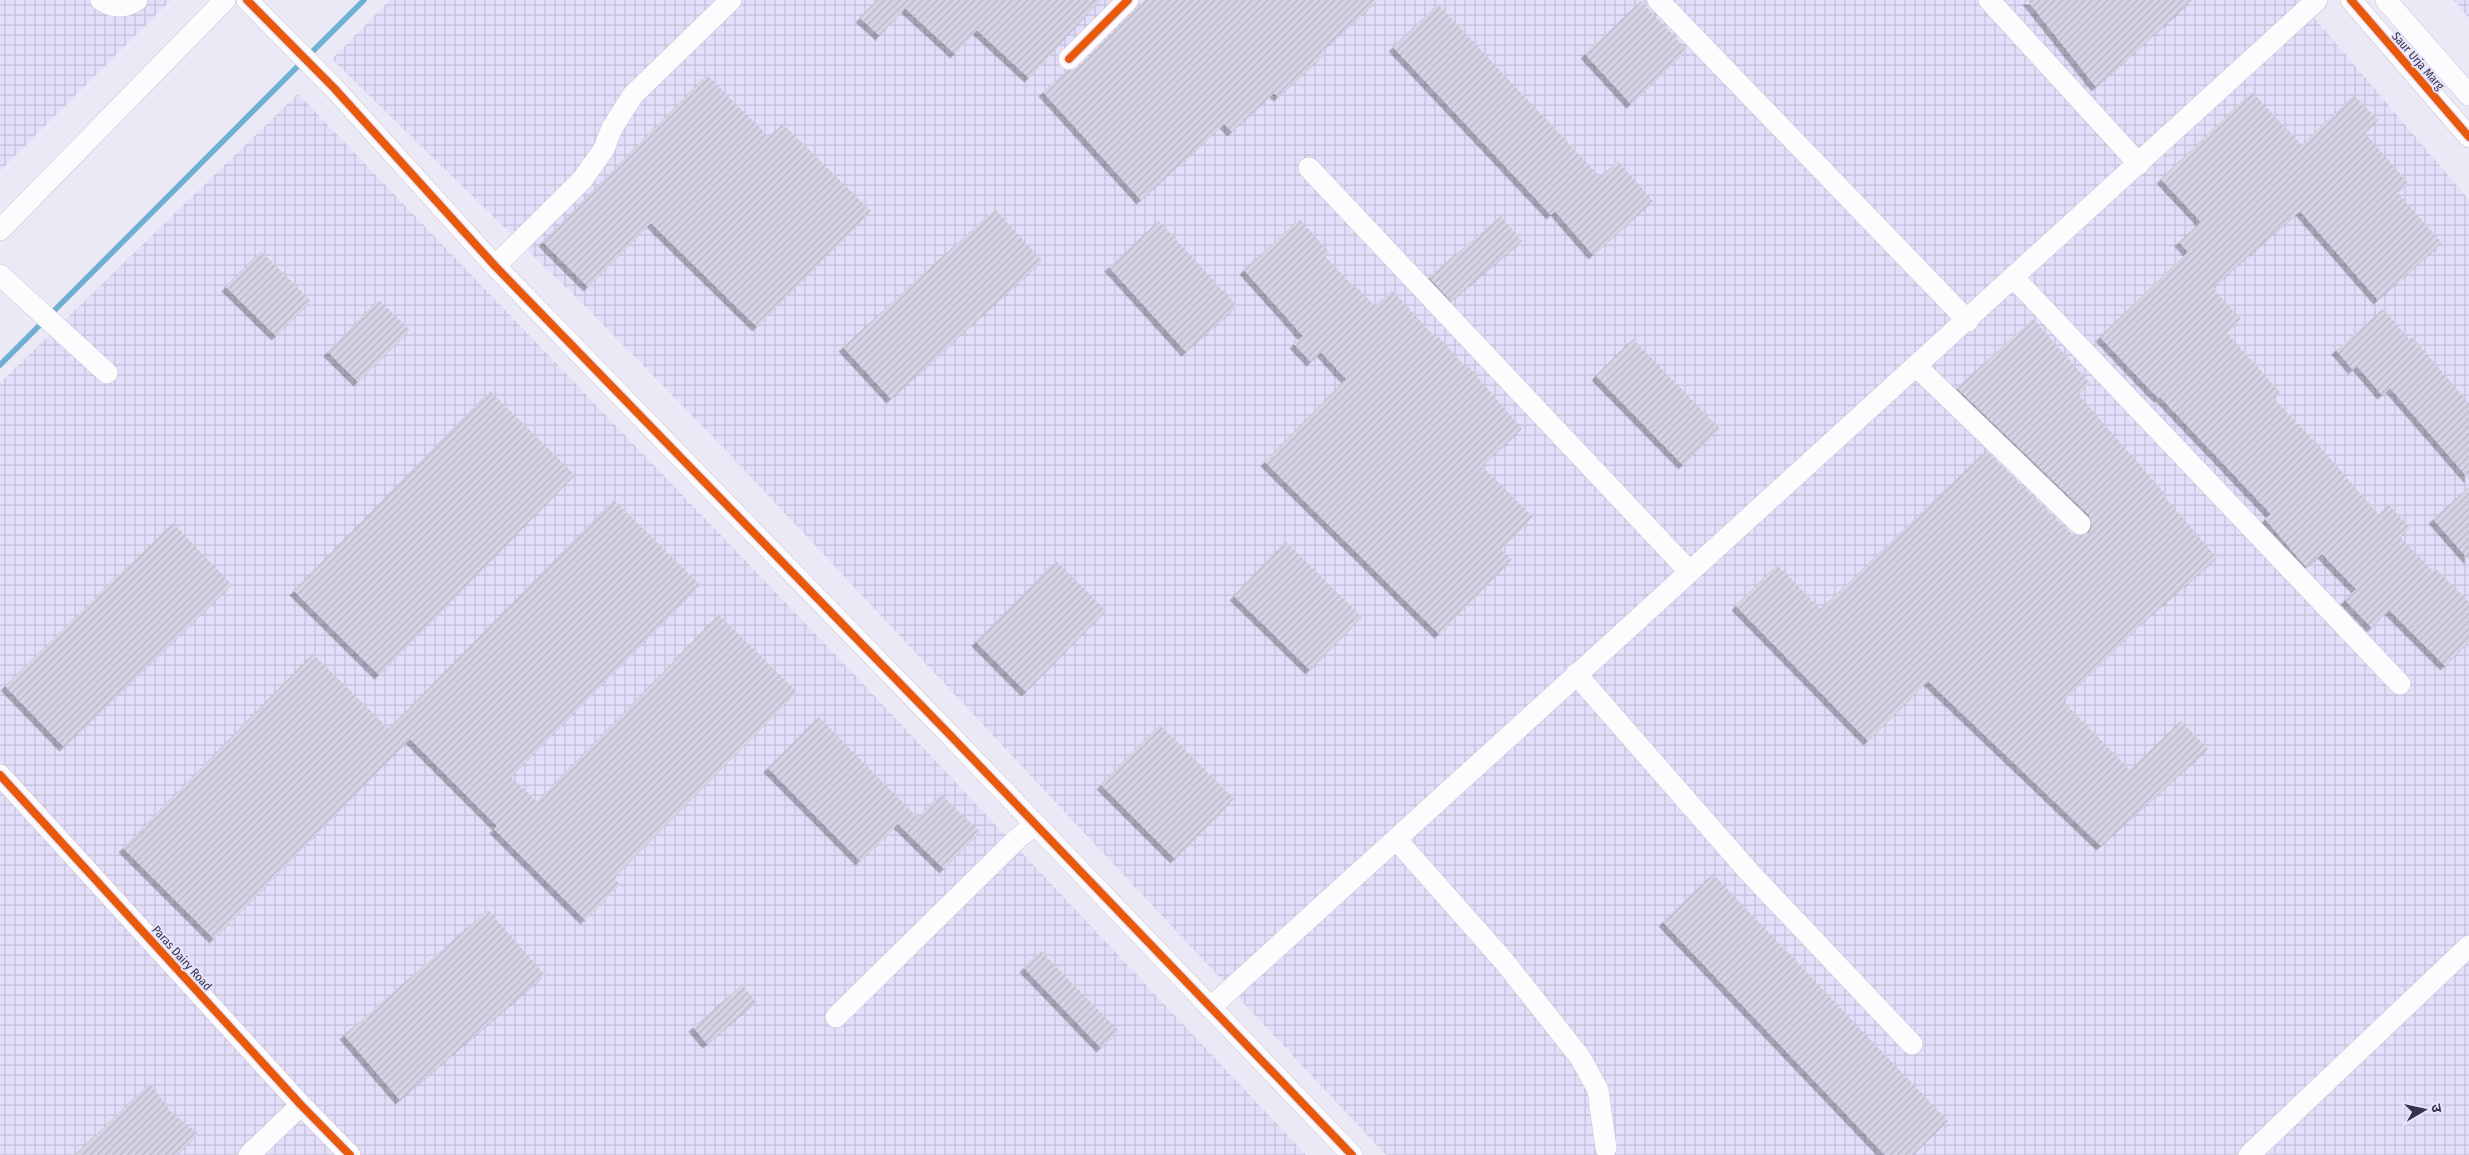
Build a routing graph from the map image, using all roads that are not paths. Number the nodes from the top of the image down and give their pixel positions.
1 (101, 0) edge
2 (137, 0) edge
3 (226, 0) edge
4 (247, 0) edge
5 (731, 0) edge
6 (1128, 0) edge
7 (1658, 0) edge
8 (1989, 0) edge
9 (2317, 0) edge
10 (2351, 0) edge
11 (2386, 0) edge
12 (1069, 59) dead end
13 (2464, 81) edge
14 (2469, 137) edge
15 (2139, 164) junction
16 (1309, 168) dead end
17 (0, 230) edge
18 (495, 266) junction
19 (0, 275) edge
20 (2015, 279) junction
21 (1968, 321) junction
22 (1917, 367) junction
23 (107, 373) dead end
24 (2080, 524) dead end
25 (1689, 571) junction
26 (1576, 674) junction
27 (2400, 684) dead end
28 (0, 775) edge
29 (1036, 825) junction
30 (1396, 838) junction
31 (2469, 946) edge
32 (1210, 1008) junction
33 (836, 1017) dead end
34 (1912, 1044) dead end
35 (301, 1105) junction
36 (1606, 1148) dead end
37 (249, 1155) edge
38 (350, 1155) edge
39 (1352, 1155) edge
40 (2249, 1155) edge

1 - 2 street
3 - 17 street
4 - 18 street
5 - 18 street
6 - 12 street
7 - 21 street
8 - 15 street
9 - 15 street
10 - 14 street, Saur Urja Marg
11 - 13 street, Saur Urja Marg
15 - 20 street
16 - 25 street
18 - 29 street
19 - 23 street
20 - 21 street
20 - 27 street
21 - 22 street
22 - 24 street
22 - 25 street
25 - 26 street
26 - 30 street
26 - 34 street
28 - 35 street, Paras Dairy Road
29 - 32 street
29 - 33 street
30 - 32 street
30 - 36 street
31 - 40 street
32 - 39 street
35 - 37 street
35 - 38 street, Paras Dairy Road

